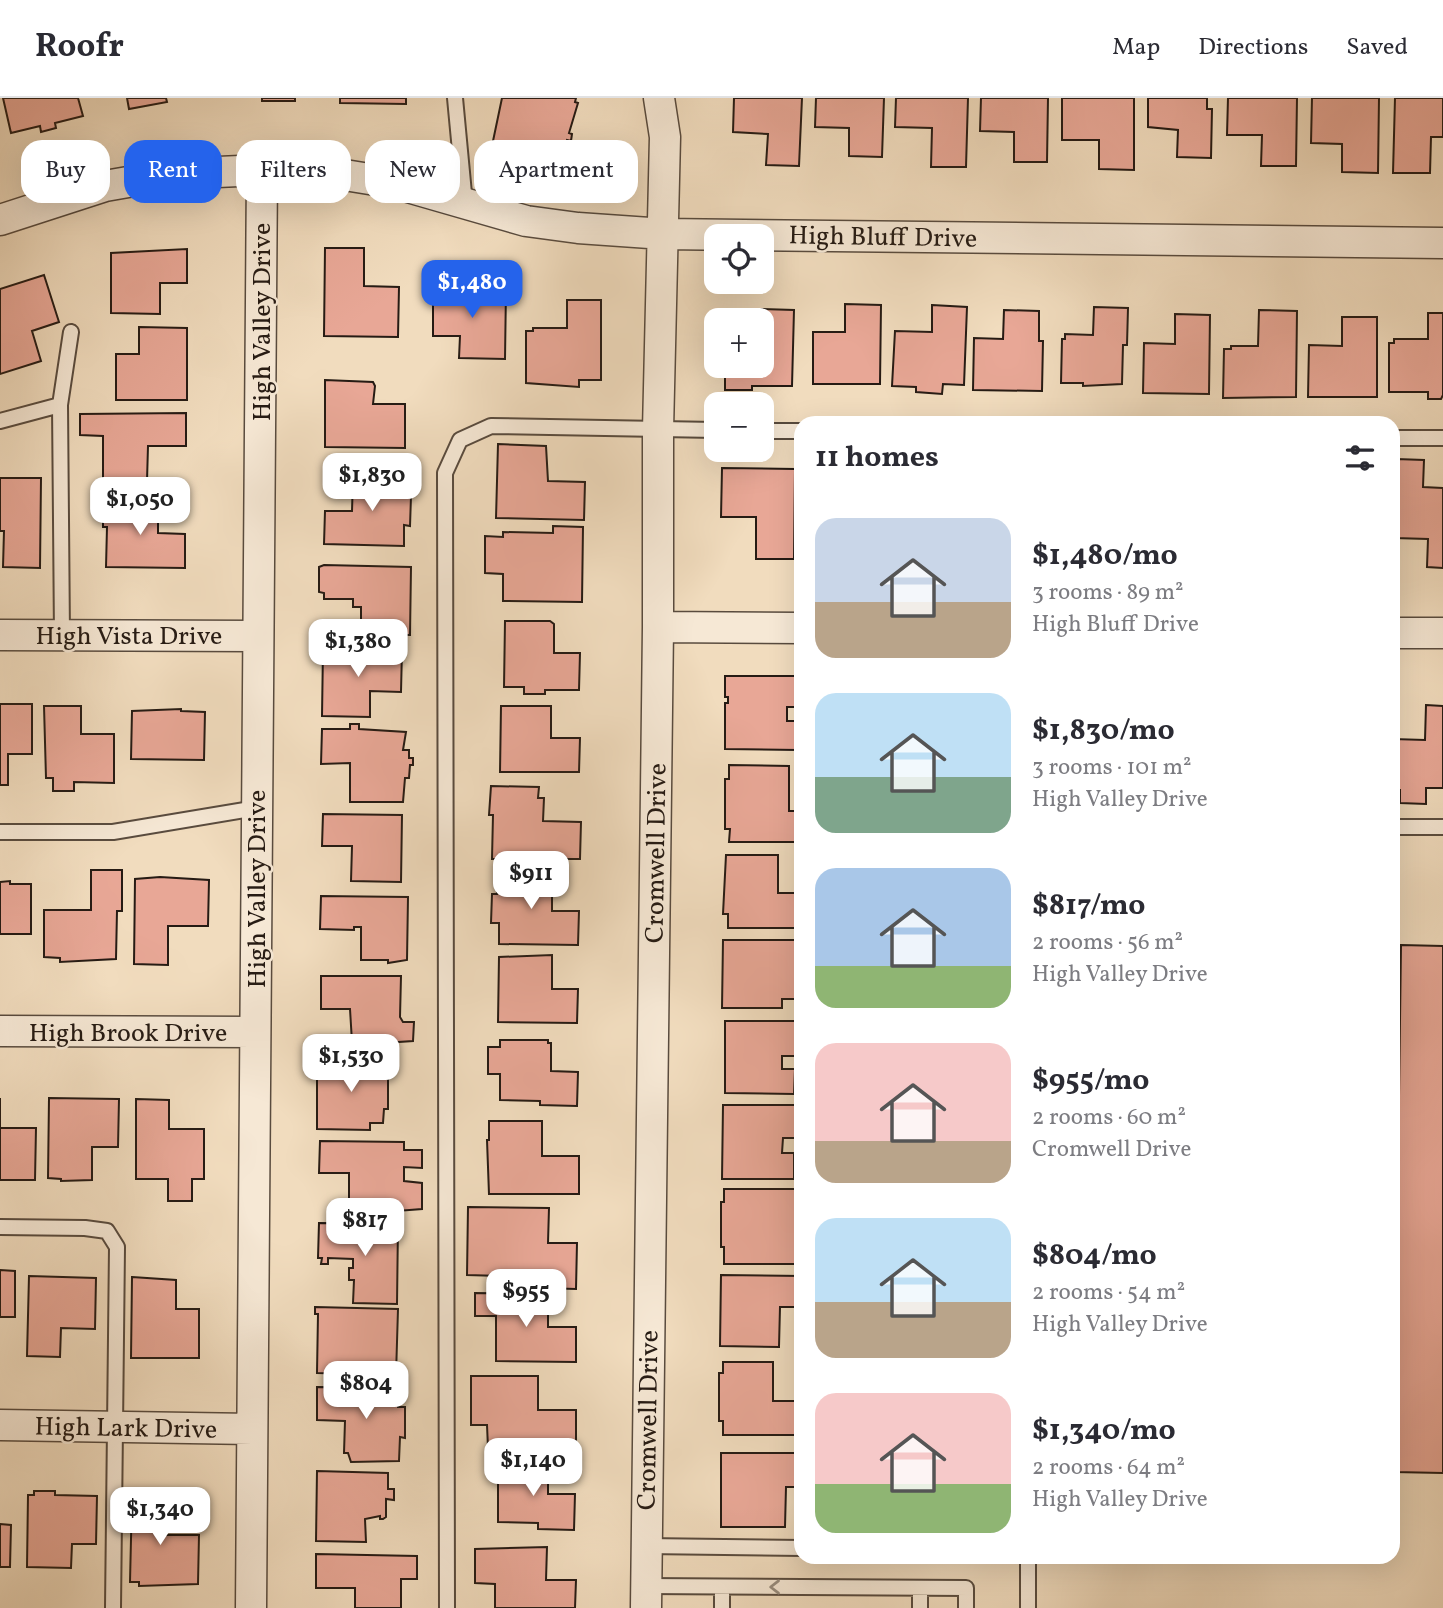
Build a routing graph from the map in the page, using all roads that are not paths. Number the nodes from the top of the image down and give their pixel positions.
1 (455, 98) edge
2 (659, 98) edge
3 (236, 171) edge
4 (351, 176) edge
5 (262, 203) edge
6 (465, 204) junction
7 (0, 220) edge
8 (664, 234) junction
9 (1443, 243) edge
10 (71, 332) dead end
11 (60, 405) junction
12 (0, 421) edge
13 (658, 430) junction
14 (704, 430) edge
15 (774, 431) edge
16 (794, 431) edge
17 (1400, 438) edge
18 (1443, 438) edge
19 (658, 627) junction
20 (794, 628) edge
21 (1400, 633) edge
22 (1443, 633) edge
23 (0, 635) edge
24 (62, 635) junction
25 (258, 636) junction
26 (257, 808) junction
27 (1400, 827) edge
28 (1443, 827) edge
29 (0, 832) edge
30 (0, 1031) edge
31 (255, 1032) junction
32 (0, 1227) edge
33 (0, 1425) edge
34 (114, 1427) junction
35 (253, 1429) junction
36 (645, 1546) junction
37 (794, 1548) edge
38 (1028, 1564) edge
39 (722, 1587) junction
40 (920, 1588) junction
41 (645, 1597) edge
42 (113, 1608) edge
43 (251, 1608) edge
44 (447, 1608) edge
45 (722, 1608) edge
46 (920, 1608) edge
47 (966, 1608) edge
48 (1028, 1608) edge

1 - 6 lane
2 - 8 street, Cromwell Drive
3 - 7 street, High Bluff Drive
4 - 6 street, High Bluff Drive
5 - 25 street, High Valley Drive
6 - 8 street, High Bluff Drive
8 - 9 street, High Bluff Drive
8 - 13 street, Cromwell Drive
10 - 11 lane
11 - 12 lane
11 - 24 lane
13 - 14 lane
13 - 19 street, Cromwell Drive
13 - 44 lane
15 - 16 lane
17 - 18 lane
19 - 20 street
19 - 36 street, Cromwell Drive
21 - 22 street
23 - 24 street, High Vista Drive
24 - 25 street, High Vista Drive
25 - 26 street, High Valley Drive
26 - 29 lane
26 - 31 street, High Valley Drive
27 - 28 lane
30 - 31 street, High Brook Drive
31 - 35 street, High Valley Drive
32 - 34 lane
33 - 34 street, High Lark Drive
34 - 35 street, High Lark Drive
34 - 42 lane
35 - 43 street, High Valley Drive
36 - 37 lane
36 - 41 street, Cromwell Drive
38 - 48 lane
40 -> 39 lane
39 - 41 lane
39 - 45 lane
40 - 46 lane
40 - 47 lane

